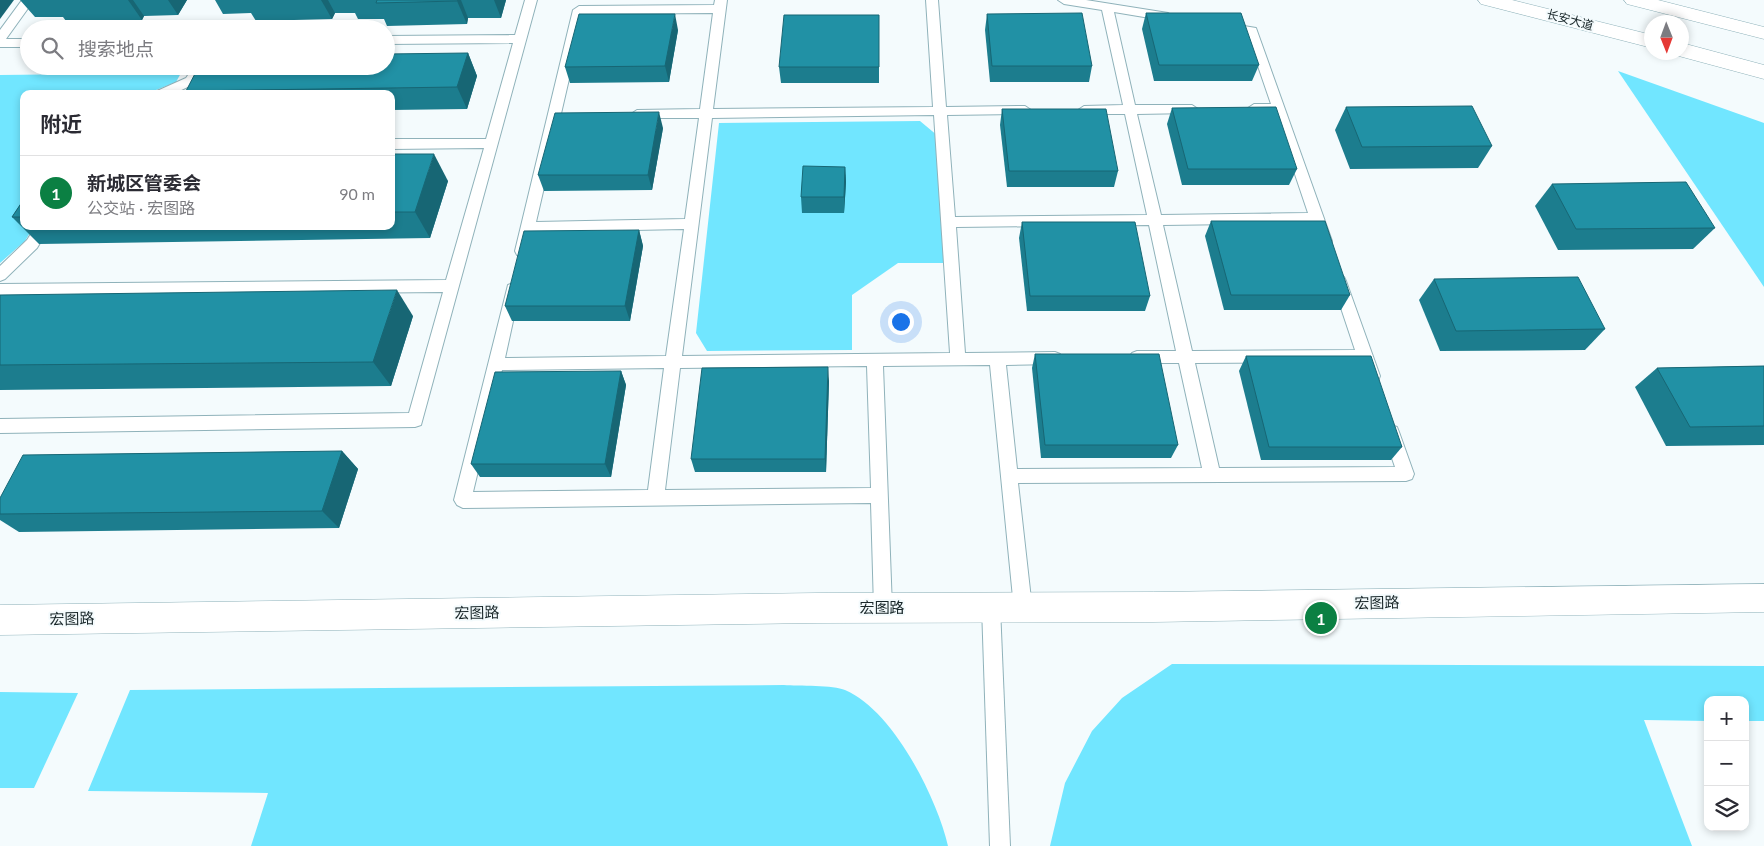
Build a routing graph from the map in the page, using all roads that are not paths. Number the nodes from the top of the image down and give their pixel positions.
1 (28, 0) edge
2 (531, 0) edge
3 (932, 0) edge
4 (1064, 0) edge
5 (1488, 0) edge
6 (1634, 0) edge
7 (720, 4) edge
8 (1107, 7) junction
9 (1184, 20) edge
10 (1213, 25) edge
11 (1764, 33) edge
12 (0, 39) edge
13 (520, 39) junction
14 (395, 40) edge
15 (1644, 40) edge
16 (0, 43) edge
17 (20, 43) edge
18 (1689, 52) edge
19 (1764, 72) edge
20 (194, 75) edge
21 (169, 90) edge
22 (1239, 108) edge
23 (1279, 108) junction
24 (1130, 109) junction
25 (1210, 109) edge
26 (1040, 110) edge
27 (1070, 110) edge
28 (940, 111) junction
29 (706, 113) junction
30 (555, 114) junction
31 (574, 114) edge
32 (621, 114) edge
33 (492, 142) junction
34 (395, 144) edge
35 (1317, 218) junction
36 (1155, 220) junction
37 (948, 222) junction
38 (691, 224) junction
39 (528, 227) junction
40 (41, 230) edge
41 (0, 275) edge
42 (452, 286) junction
43 (0, 290) edge
44 (1365, 356) junction
45 (1126, 357) edge
46 (1185, 357) junction
47 (958, 358) junction
48 (998, 358) junction
49 (1066, 358) edge
50 (875, 359) junction
51 (673, 362) junction
52 (495, 364) junction
53 (1377, 392) edge
54 (1387, 419) edge
55 (0, 426) edge
56 (1212, 475) junction
57 (1010, 476) junction
58 (879, 495) junction
59 (655, 498) junction
60 (1764, 598) edge
61 (991, 607) junction
62 (883, 608) junction
63 (1023, 608) junction
64 (0, 620) edge
65 (1000, 846) edge

1 - 12 lane
2 - 13 lane
3 - 28 lane
4 - 8 lane
5 - 15 street, 长安大道
6 - 11 street
7 - 29 lane
7 - 30 lane
8 - 9 lane
8 - 24 lane
10 - 23 lane
13 - 14 lane
13 - 33 lane
16 - 17 lane
18 - 19 street
20 - 21 lane
22 - 23 lane
23 - 35 lane
24 - 25 lane
24 - 27 lane
24 - 36 lane
26 - 28 lane
28 - 29 lane
28 - 37 lane
29 - 32 lane
29 - 38 lane
30 - 31 lane
30 - 39 lane
33 - 34 lane
33 - 42 lane
35 - 36 lane
35 - 44 lane
36 - 37 lane
36 - 46 lane
37 - 47 lane
38 - 39 lane
38 - 51 lane
39 - 52 lane
40 - 41 lane
42 - 43 lane
42 - 55 lane
44 - 46 lane
44 - 53 lane
45 - 46 lane
46 - 56 lane
47 - 48 lane
47 - 50 lane
48 - 49 lane
48 - 57 lane
50 - 51 lane
50 - 58 lane
51 - 52 lane
51 - 59 lane
52 - 59 lane
54 - 56 lane
56 - 57 lane
57 - 63 lane
58 - 59 lane
58 - 62 lane
60 - 63 street, 宏图路
61 - 62 street, 宏图路
61 - 63 street, 宏图路
61 - 65 lane
62 - 64 street, 宏图路

